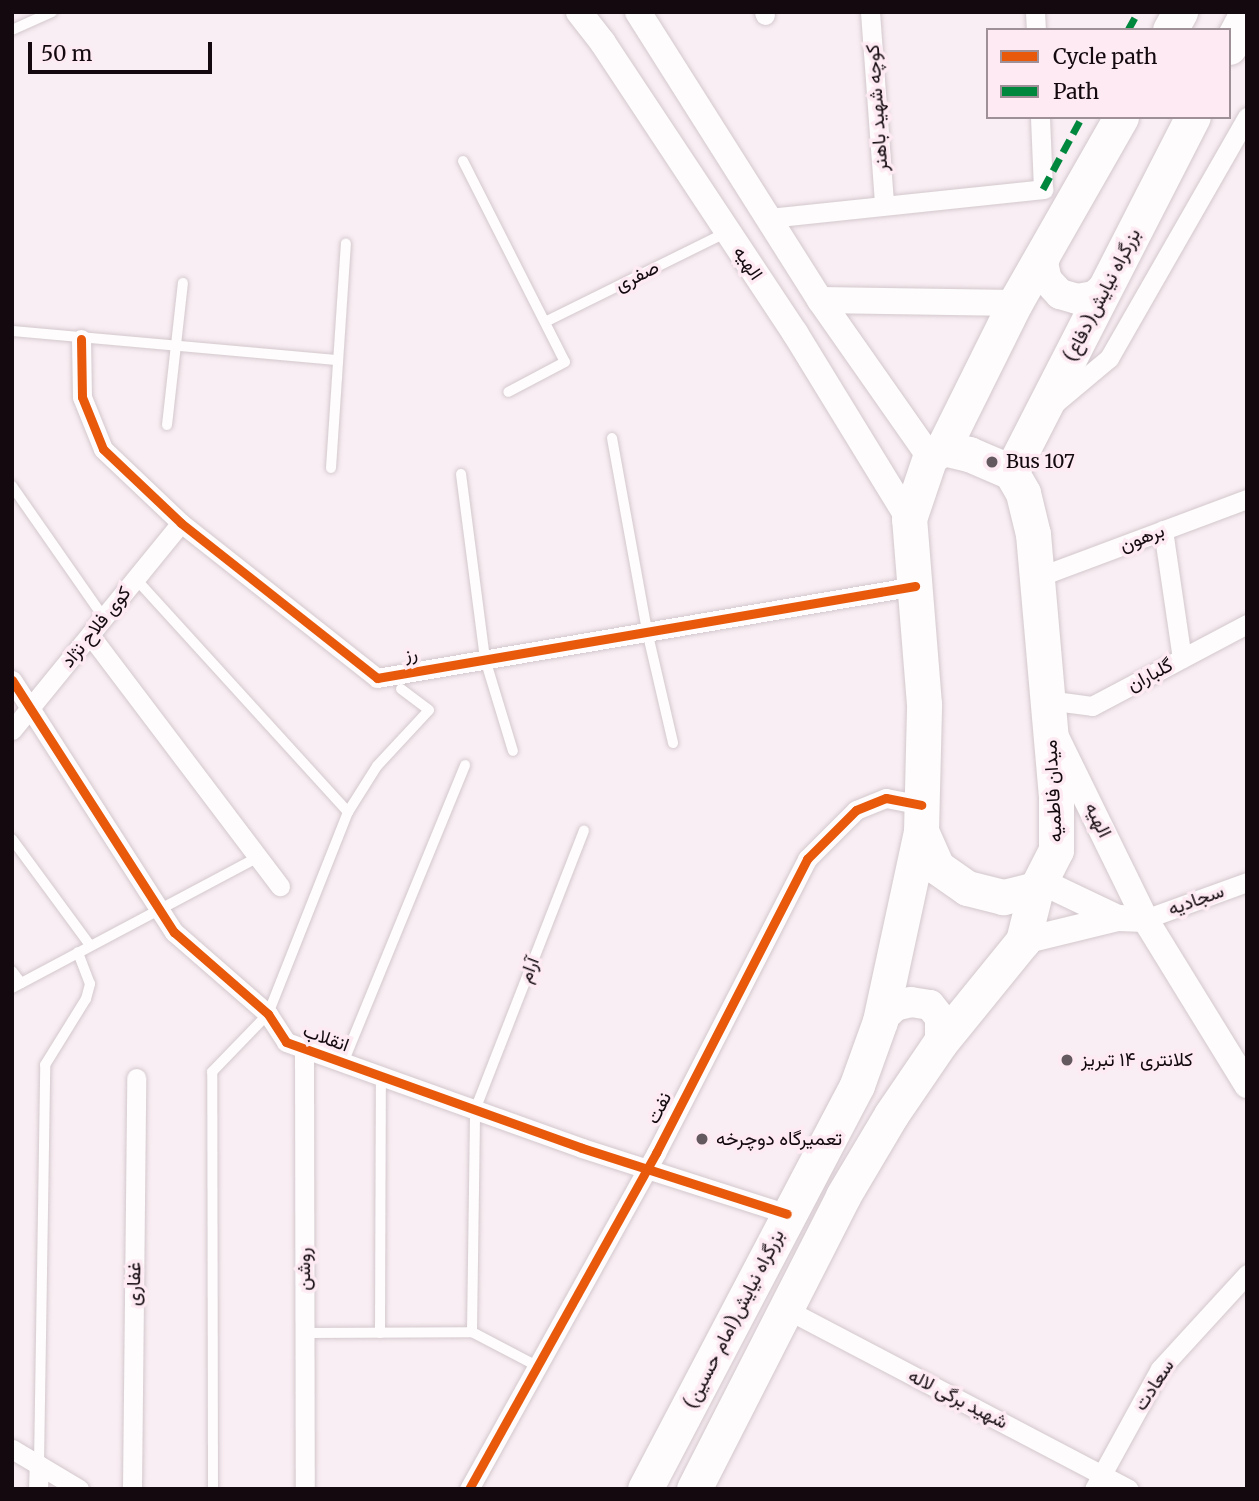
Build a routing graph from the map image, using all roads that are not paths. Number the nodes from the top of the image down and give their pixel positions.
1 (52, 12) edge
2 (579, 12) edge
3 (638, 12) edge
4 (870, 12) edge
5 (1180, 12) edge
6 (1247, 13) edge
7 (1171, 28) edge
8 (12, 30) edge
9 (1231, 43) edge
10 (1247, 117) edge
11 (1040, 119) edge
12 (1120, 119) edge
13 (1192, 119) edge
14 (463, 161) dead end
15 (884, 204) junction
16 (769, 218) junction
17 (727, 232) junction
18 (346, 244) dead end
19 (1049, 246) junction
20 (183, 283) dead end
21 (1108, 284) junction
22 (820, 300) junction
23 (1015, 303) junction
24 (547, 321) junction
25 (12, 331) edge
26 (81, 339) junction
27 (177, 347) junction
28 (337, 360) junction
29 (508, 392) dead end
30 (1040, 416) junction
31 (167, 425) dead end
32 (612, 438) dead end
33 (937, 452) junction
34 (331, 468) dead end
35 (1011, 472) junction
36 (461, 474) dead end
37 (12, 486) edge
38 (1247, 499) edge
39 (909, 519) junction
40 (181, 523) junction
41 (1163, 530) junction
42 (1038, 577) junction
43 (136, 579) junction
44 (915, 586) junction
45 (104, 618) junction
46 (1247, 624) edge
47 (647, 631) junction
48 (90, 635) junction
49 (1182, 658) junction
50 (485, 659) junction
51 (12, 680) edge
52 (401, 689) dead end
53 (29, 710) junction
54 (1048, 712) junction
55 (12, 730) edge
56 (673, 743) dead end
57 (513, 751) dead end
58 (465, 765) dead end
59 (348, 812) junction
60 (921, 818) junction
61 (584, 831) dead end
62 (12, 839) edge
63 (258, 857) junction
64 (1247, 882) edge
65 (1038, 885) junction
66 (280, 886) dead end
67 (158, 908) junction
68 (1118, 918) junction
69 (1145, 919) junction
70 (1023, 941) junction
71 (90, 945) junction
72 (78, 952) junction
73 (12, 971) edge
74 (17, 985) edge
75 (268, 1014) junction
76 (880, 1021) junction
77 (940, 1043) junction
78 (304, 1048) junction
79 (343, 1063) junction
80 (381, 1076) junction
81 (136, 1078) dead end
82 (1247, 1085) edge
83 (475, 1110) junction
84 (646, 1169) junction
85 (788, 1214) junction
86 (1247, 1274) edge
87 (786, 1310) junction
88 (472, 1332) junction
89 (304, 1333) junction
90 (380, 1333) junction
91 (537, 1366) junction
92 (12, 1448) edge
93 (39, 1465) junction
94 (1098, 1481) edge
95 (38, 1489) edge
96 (79, 1489) edge
97 (132, 1489) edge
98 (213, 1489) edge
99 (305, 1489) edge
100 (469, 1489) edge
101 (645, 1489) edge
102 (694, 1489) edge
103 (1129, 1489) edge

1 - 8 lane
2 - 17 main road, الهیه
3 - 16 main road
4 - 15 street, کوچه شهید باهنر
5 - 7 highway
6 - 9 highway
10 - 30 street
11 - 15 street
12 - 19 highway
13 - 21 highway, بزرگراه نیایش(دفاع)
14 - 24 lane
15 - 16 street
16 - 22 main road
17 - 24 lane, صفری
17 - 39 main road, الهیه
18 - 28 lane
19 - 21 main road
19 - 23 highway
20 - 27 lane
21 - 30 highway, بزرگراه نیایش(دفاع)
22 - 23 main road
22 - 33 main road
23 - 33 highway
24 - 29 lane
25 - 26 lane
26 - 27 lane
26 - 40 street, رز
27 - 28 lane
27 - 31 lane
28 - 34 lane
30 - 35 highway, بزرگراه نیایش(دفاع)
32 - 47 lane
33 - 35 highway
33 - 39 highway
35 - 42 highway, میدان فاطمیه
36 - 50 lane
37 - 45 lane
38 - 41 street, برهون
39 - 44 highway
40 - 43 street, کوی فلاح نژاد
40 - 50 street, رز
41 - 42 street, برهون
41 - 49 street
42 - 54 highway, میدان فاطمیه
43 - 45 street, کوی فلاح نژاد
43 - 59 lane
44 - 47 street, رز
44 - 60 highway
45 - 48 street, کوی فلاح نژاد
46 - 49 street, گلباران
47 - 50 street, رز
47 - 56 lane
48 - 53 street, کوی فلاح نژاد
48 - 63 street
49 - 54 street, گلباران
50 - 57 lane
51 - 53 street, انقلاب
52 - 59 lane
53 - 55 street, کوی فلاح نژاد
53 - 67 street, انقلاب
54 - 65 highway, میدان فاطمیه
54 - 69 main road, الهیه
58 - 79 lane
59 - 75 lane
60 - 65 highway
60 - 76 highway, بزرگراه نیایش(امام حسین)
60 - 84 street, نفت
61 - 83 lane, آرام
62 - 71 lane
63 - 66 street
63 - 67 lane
64 - 69 street, سجادیه
65 - 68 main road
65 - 70 highway
67 - 71 lane
67 - 75 street, انقلاب
68 - 69 main road
68 - 70 main road
69 - 82 main road, الهیه
70 - 77 highway
71 - 72 lane
72 - 74 lane
72 - 93 lane
73 - 74 lane
75 - 78 street, انقلاب
75 - 98 lane
76 - 77 main road
76 - 85 highway, بزرگراه نیایش(امام حسین)
77 - 87 highway
78 - 79 street, انقلاب
78 - 89 street, روشن
79 - 80 street, انقلاب
80 - 83 street, انقلاب
80 - 90 lane
81 - 97 street, غفاری
83 - 84 street, انقلاب
83 - 88 lane
84 - 85 street, انقلاب
84 - 91 street, نفت
85 - 101 highway, بزرگراه نیایش(امام حسین)
86 - 94 street, سعادت
87 - 94 street, شهید برگی لاله
87 - 102 highway
88 - 90 lane
88 - 91 lane
89 - 90 lane
89 - 99 street, روشن
91 - 100 street, نفت
92 - 93 street
93 - 95 street
93 - 96 street
94 - 103 street, شهید برگی لاله

